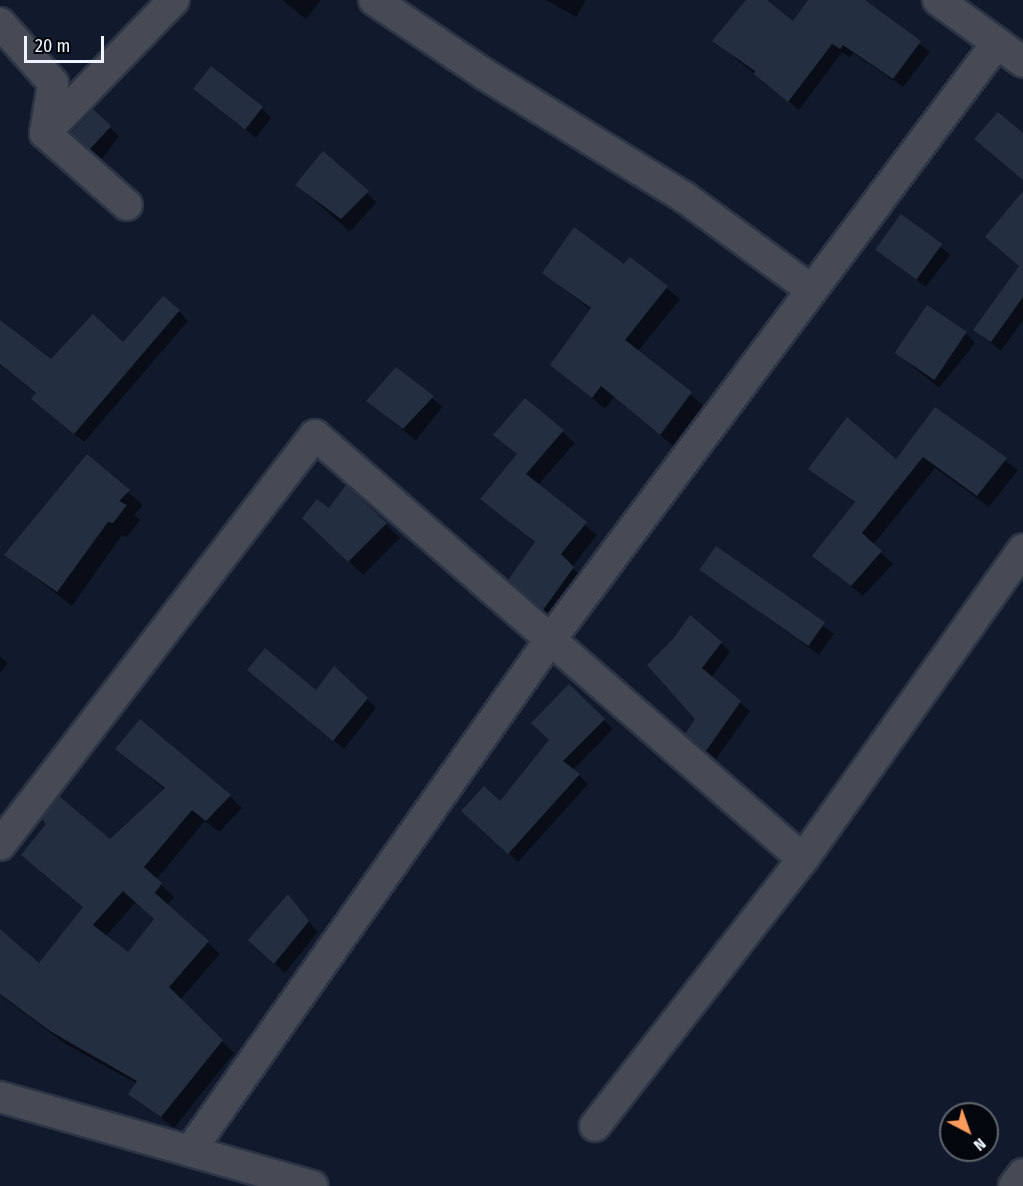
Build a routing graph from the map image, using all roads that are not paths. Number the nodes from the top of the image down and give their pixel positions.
1 (174, 0) edge
2 (374, 0) edge
3 (938, 0) edge
4 (0, 23) edge
5 (997, 43) junction
6 (1023, 62) edge
7 (45, 133) junction
8 (127, 205) dead end
9 (810, 289) junction
10 (1023, 549) edge
11 (550, 640) junction
12 (0, 845) edge
13 (803, 859) junction
14 (0, 1097) edge
15 (595, 1126) dead end
16 (190, 1151) junction
17 (1023, 1174) edge
18 (313, 1186) edge
19 (1014, 1186) edge

1 - 7 street
2 - 9 street
3 - 5 street
4 - 7 street
5 - 6 street
5 - 9 street
7 - 8 street
9 - 11 street
10 - 13 street
11 - 12 street
11 - 13 street
11 - 16 street
13 - 15 street
14 - 16 street
16 - 18 street
17 - 19 street

